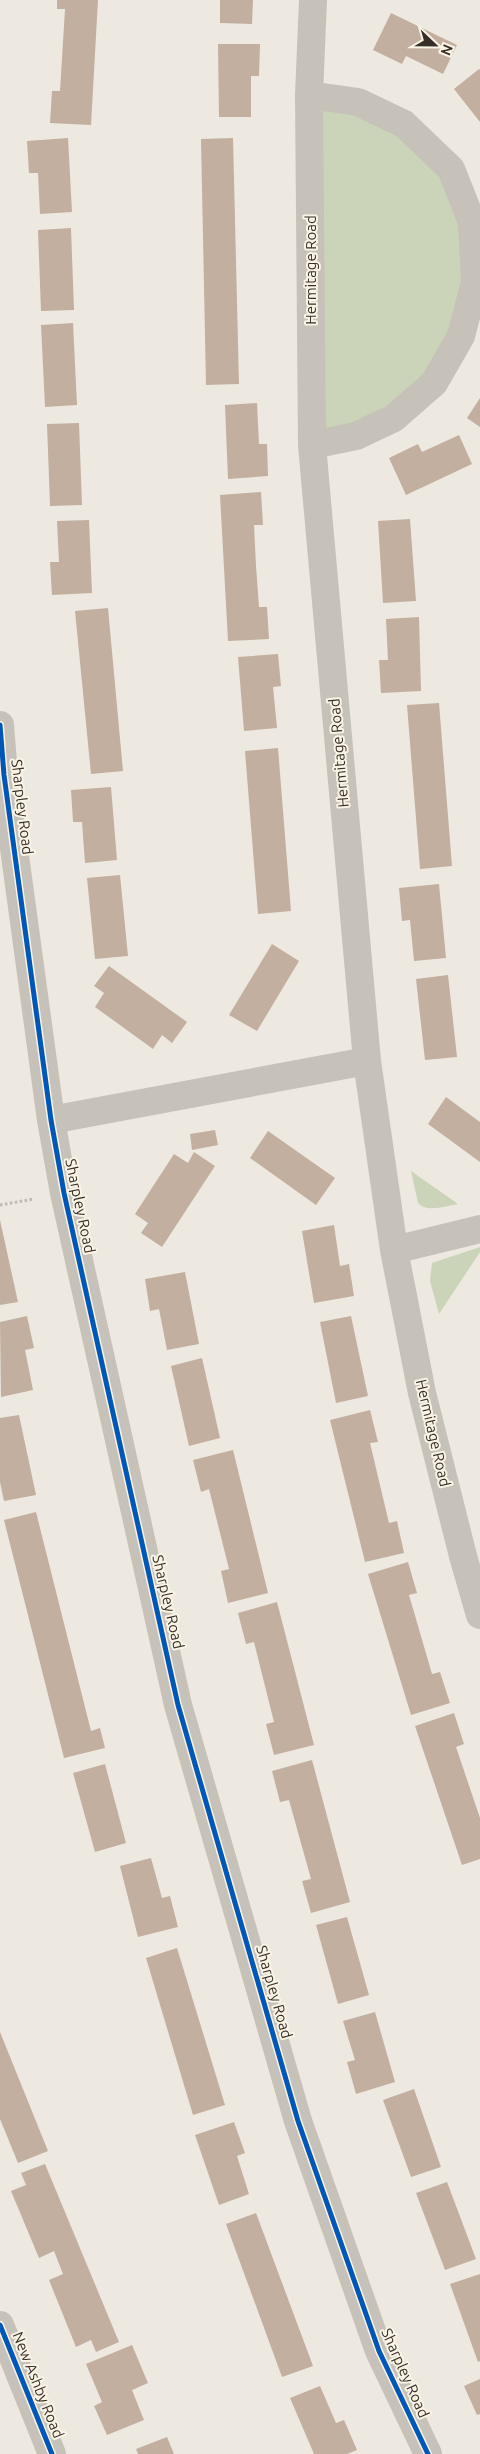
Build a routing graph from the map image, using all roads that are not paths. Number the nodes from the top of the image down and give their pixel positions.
1 (313, 0) edge
2 (309, 95) junction
3 (312, 445) junction
4 (0, 725) edge
5 (367, 1061) junction
6 (51, 1120) junction
7 (480, 1229) edge
8 (394, 1250) junction
9 (480, 1615) edge
10 (0, 2325) edge
11 (52, 2454) edge
12 (428, 2454) edge

1 - 2 street, Hermitage Road
2 - 3 street, Hermitage Road
2 - 3 street
3 - 5 street, Hermitage Road
4 - 6 street, Sharpley Road
5 - 6 street
5 - 8 street, Hermitage Road
6 - 12 street, Sharpley Road
7 - 8 street
8 - 9 street, Hermitage Road
10 - 11 street, New Ashby Road

